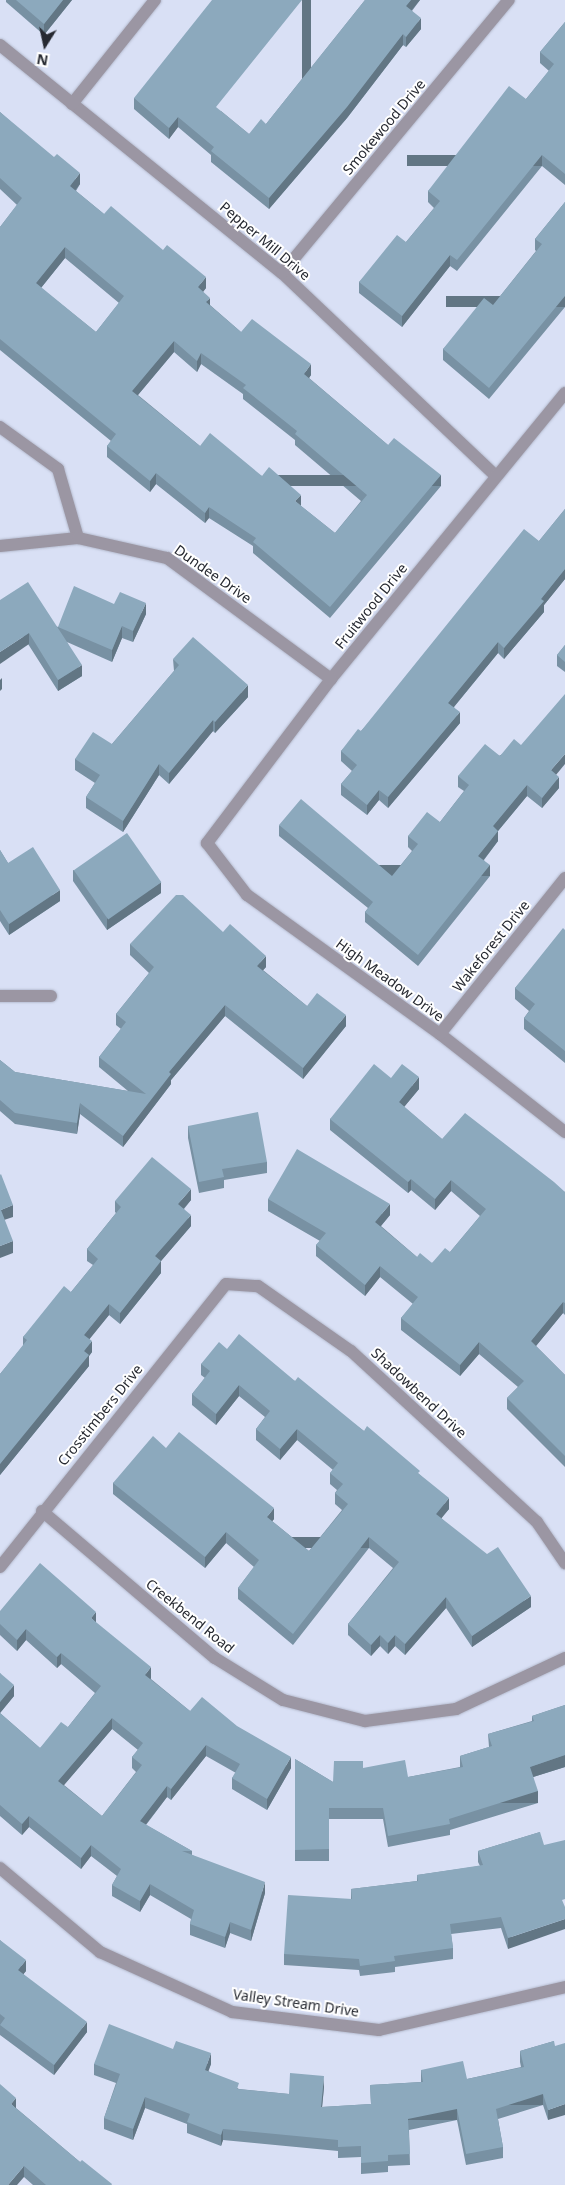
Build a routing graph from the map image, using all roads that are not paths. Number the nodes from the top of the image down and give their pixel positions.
1 (155, 0) edge
2 (509, 0) edge
3 (0, 45) edge
4 (72, 104) junction
5 (282, 273) junction
6 (565, 392) edge
7 (0, 428) edge
8 (496, 476) junction
9 (78, 538) junction
10 (0, 546) edge
11 (331, 679) junction
12 (207, 843) joint
13 (565, 878) edge
14 (0, 996) edge
15 (51, 996) dead end
16 (440, 1034) junction
17 (565, 1132) edge
18 (226, 1284) joint
19 (42, 1511) junction
20 (565, 1563) edge
21 (0, 1567) edge
22 (565, 1658) edge
23 (0, 1868) edge
24 (565, 1987) edge

1 - 4 street
2 - 5 street, Smokewood Drive
3 - 4 street, Pepper Mill Drive
4 - 5 street, Pepper Mill Drive
5 - 8 street, Pepper Mill Drive
6 - 8 street, Fruitwood Drive
7 - 9 street
8 - 11 street, Fruitwood Drive
9 - 10 street, Dundee Drive
9 - 11 street, Dundee Drive
11 - 12 street, Fruitwood Drive
12 - 16 street, High Meadow Drive
13 - 16 street, Wakeforest Drive
14 - 15 street
16 - 17 street, High Meadow Drive
18 - 19 street, Crosstimbers Drive
18 - 20 street, Shadowbend Drive
19 - 21 street, Crosstimbers Drive
19 - 22 street, Creekbend Road
23 - 24 street, Valley Stream Drive

